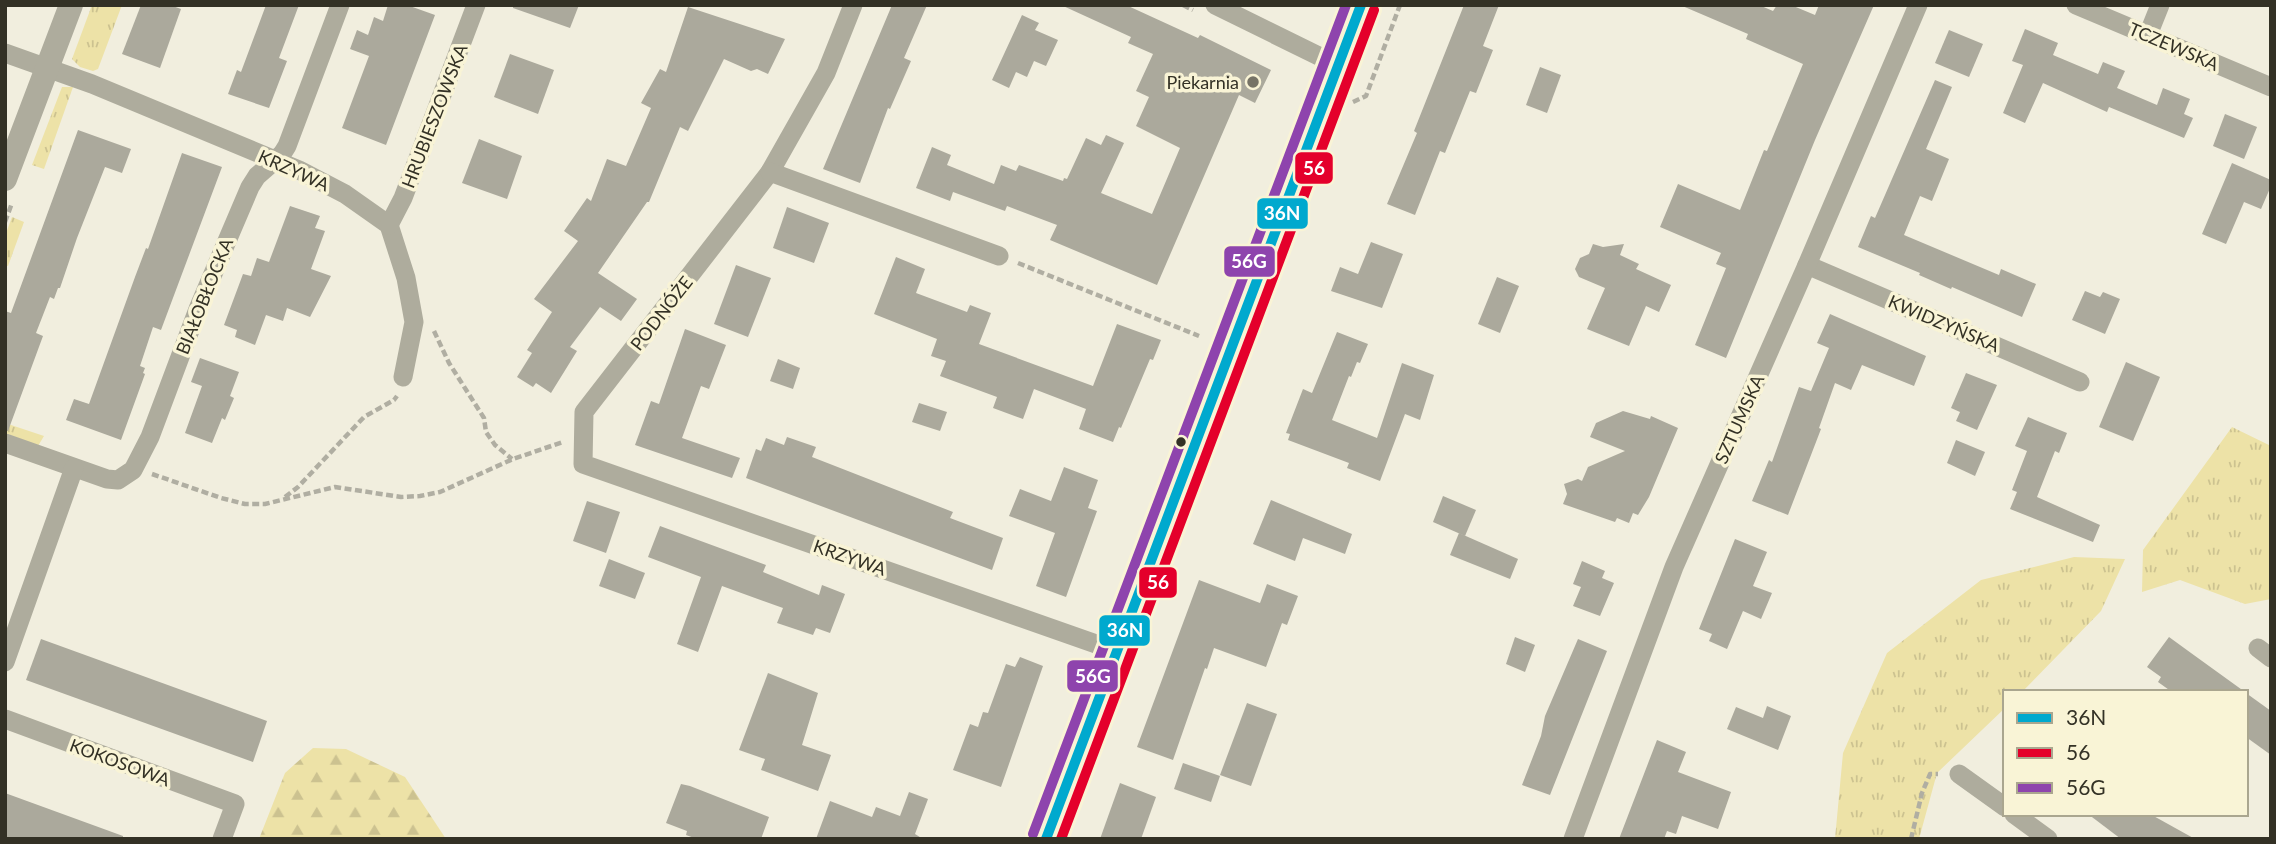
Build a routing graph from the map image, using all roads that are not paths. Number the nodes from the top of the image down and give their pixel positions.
1 (71, 5) edge
2 (340, 5) edge
3 (476, 5) edge
4 (853, 5) edge
5 (1215, 5) edge
6 (1361, 5) edge
7 (1918, 5) edge
8 (2076, 5) edge
9 (2160, 5) edge
10 (2148, 35) junction
11 (5, 53) edge
12 (1337, 65) junction
13 (47, 68) junction
14 (2271, 88) edge
15 (274, 160) junction
16 (770, 172) junction
17 (5, 179) edge
18 (389, 225) junction
19 (999, 256) road end
20 (1807, 265) junction
21 (403, 377) road end
22 (2080, 382) dead end
23 (5, 443) edge
24 (583, 464) joint
25 (74, 468) junction
26 (1116, 651) junction
27 (5, 662) edge
28 (5, 719) edge
29 (1959, 774) road end
30 (2003, 806) edge
31 (2017, 816) edge
32 (222, 839) edge
33 (1046, 839) edge
34 (1573, 839) edge
35 (2048, 839) edge

1 - 13 street
2 - 15 street, BIAŁOBŁOCKA
3 - 18 street, HRUBIESZOWSKA
4 - 16 street, PODNÓŻE
5 - 12 street
6 - 12 main road
7 - 20 street, SZTUMSKA
8 - 10 street, TCZEWSKA
9 - 10 street
10 - 14 street, TCZEWSKA
11 - 13 street, KRZYWA
12 - 26 main road
13 - 15 street, KRZYWA
13 - 17 street
15 - 18 street, KRZYWA
15 - 25 street, BIAŁOBŁOCKA
16 - 19 street
16 - 24 street, PODNÓŻE
18 - 21 street
20 - 22 street, KWIDZYŃSKA
20 - 34 street, SZTUMSKA
23 - 25 street
24 - 26 street, KRZYWA
25 - 27 street
26 - 33 main road
28 - 32 street, KOKOSOWA
29 - 30 street
31 - 35 street

